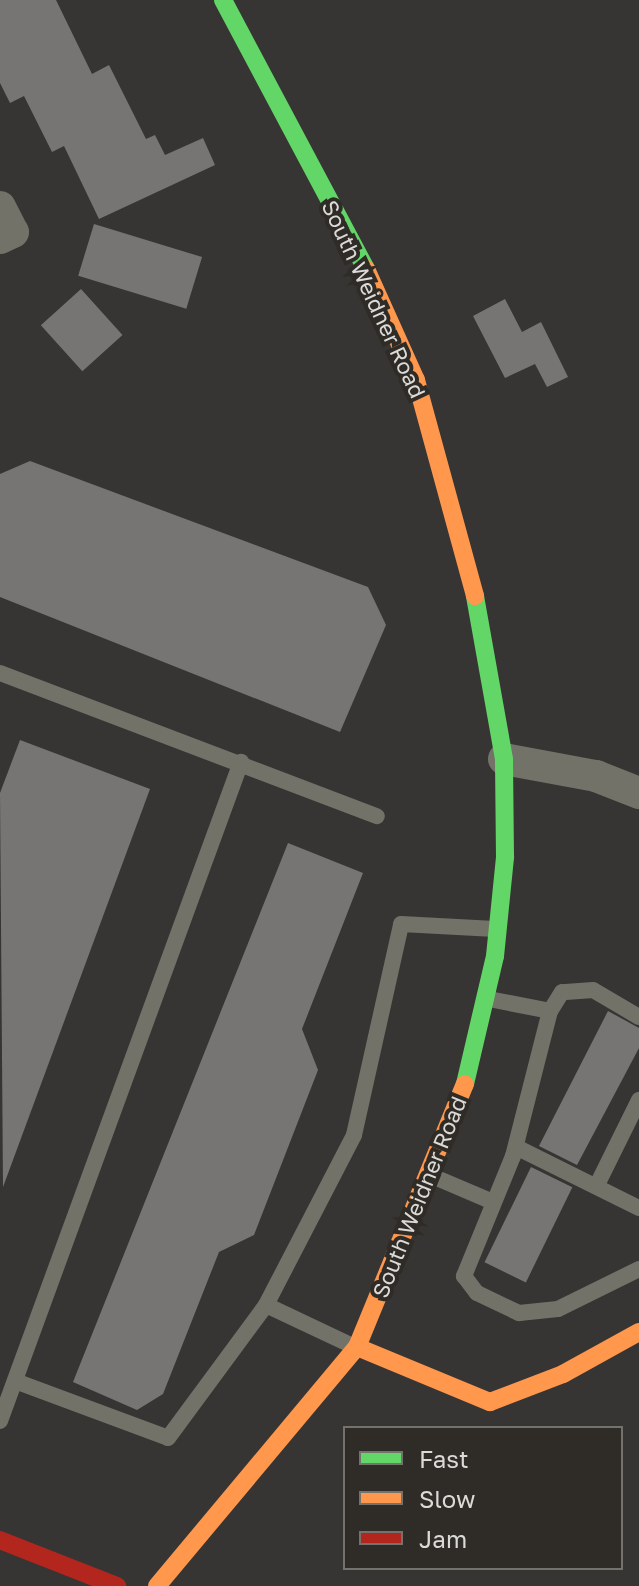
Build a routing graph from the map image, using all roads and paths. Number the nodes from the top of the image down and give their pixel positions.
1 (223, 0) edge
2 (0, 673) edge
3 (504, 759) junction
4 (241, 762) junction
5 (639, 793) edge
6 (377, 816) dead end
7 (497, 929) junction
8 (486, 999) junction
9 (550, 1011) junction
10 (639, 1017) edge
11 (639, 1100) edge
12 (516, 1147) junction
13 (431, 1175) junction
14 (597, 1185) junction
15 (493, 1202) junction
16 (639, 1208) edge
17 (639, 1269) edge
18 (266, 1305) junction
19 (639, 1332) edge
20 (357, 1347) junction
21 (15, 1381) junction
22 (0, 1421) edge
23 (0, 1540) edge
24 (117, 1586) edge
25 (157, 1586) edge

1 - 3 main road, South Weidner Road
2 - 4 lane
3 - 5 street
3 - 7 main road, South Weidner Road
4 - 6 lane
4 - 21 lane
7 - 8 main road, South Weidner Road
7 - 18 lane
8 - 9 lane
8 - 13 main road, South Weidner Road
9 - 10 lane
9 - 12 lane
11 - 14 lane
12 - 14 lane
12 - 15 lane
13 - 15 lane
13 - 20 main road, South Weidner Road
14 - 16 lane
15 - 17 lane
18 - 20 lane
18 - 21 lane
19 - 20 main road
20 - 25 main road, South Weidner Road
21 - 22 lane
23 - 24 main road

